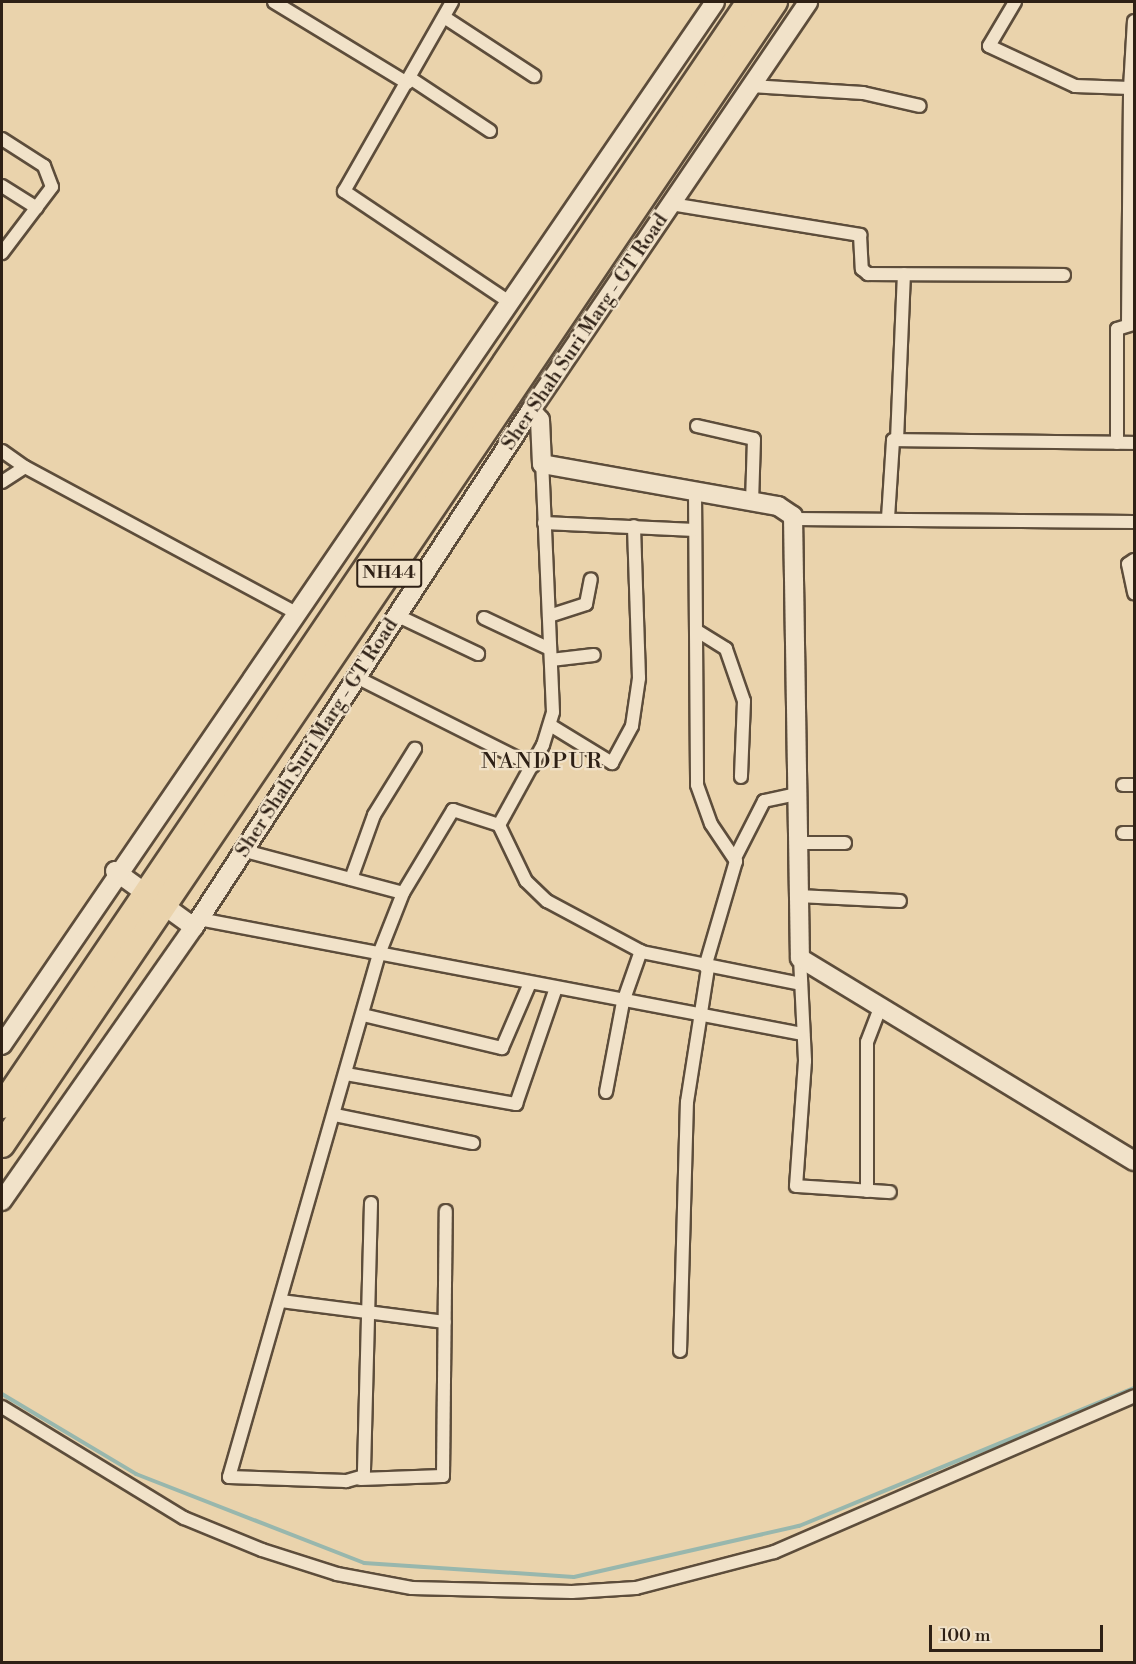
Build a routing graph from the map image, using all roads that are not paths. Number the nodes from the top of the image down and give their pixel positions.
1 (274, 2) edge
2 (452, 2) edge
3 (715, 2) edge
4 (749, 2) edge
5 (775, 2) edge
6 (808, 2) edge
7 (1015, 2) edge
8 (444, 17) junction
9 (1134, 21) edge
10 (534, 76) dead end
11 (409, 80) junction
12 (751, 86) junction
13 (1130, 88) junction
14 (920, 106) dead end
15 (490, 131) dead end
16 (2, 139) edge
17 (2, 186) edge
18 (671, 204) junction
19 (37, 208) junction
20 (2, 253) edge
21 (904, 273) junction
22 (1064, 275) dead end
23 (520, 296) junction
24 (1131, 324) edge
25 (531, 410) junction
26 (697, 426) dead end
27 (897, 440) junction
28 (1117, 443) junction
29 (1134, 443) edge
30 (2, 450) edge
31 (542, 464) junction
32 (25, 467) junction
33 (2, 482) edge
34 (695, 491) junction
35 (752, 501) junction
36 (888, 518) junction
37 (795, 519) junction
38 (1134, 522) edge
39 (544, 523) junction
40 (634, 526) junction
41 (695, 530) junction
42 (1134, 560) edge
43 (591, 579) dead end
44 (1134, 593) edge
45 (296, 613) junction
46 (396, 615) junction
47 (549, 616) junction
48 (484, 618) dead end
49 (699, 632) junction
50 (478, 654) dead end
51 (550, 654) junction
52 (594, 655) dead end
53 (356, 677) junction
54 (550, 724) junction
55 (415, 749) dead end
56 (533, 766) junction
57 (741, 777) dead end
58 (797, 794) junction
59 (499, 825) junction
60 (798, 843) junction
61 (846, 843) dead end
62 (245, 851) junction
63 (735, 858) junction
64 (115, 871) junction
65 (351, 879) junction
66 (138, 888) dead end
67 (403, 893) junction
68 (798, 896) junction
69 (900, 901) dead end
70 (173, 912) dead end
71 (196, 923) junction
72 (641, 951) junction
73 (379, 954) junction
74 (800, 958) junction
75 (707, 968) junction
76 (530, 983) junction
77 (801, 984) junction
78 (556, 988) junction
79 (623, 1002) junction
80 (879, 1010) junction
81 (363, 1016) junction
82 (699, 1016) junction
83 (803, 1034) junction
84 (2, 1045) edge
85 (346, 1074) junction
86 (606, 1092) dead end
87 (2, 1106) edge
88 (335, 1115) junction
89 (472, 1143) dead end
90 (2, 1145) edge
91 (1134, 1161) edge
92 (867, 1191) junction
93 (890, 1192) dead end
94 (2, 1201) edge
95 (371, 1203) dead end
96 (446, 1211) dead end
97 (281, 1301) junction
98 (366, 1315) junction
99 (445, 1322) junction
100 (680, 1351) dead end
101 (1134, 1396) edge
102 (2, 1407) edge
103 (360, 1479) junction

1 - 11 street
2 - 8 street
3 - 23 street
4 - 87 highway, NH44
5 - 90 highway, Sher Shah Suri Marg - GT Road / NH44
6 - 12 street, Sher Shah Suri Marg - GT Road
7 - 13 street
8 - 10 street
8 - 11 street
9 - 13 street
11 - 15 street
11 - 23 street
12 - 14 street
12 - 18 street, Sher Shah Suri Marg - GT Road
13 - 24 street
16 - 19 street
17 - 19 street
18 - 21 street
18 - 25 street, Sher Shah Suri Marg - GT Road
19 - 20 street
21 - 22 street
21 - 27 street
23 - 45 street
24 - 28 street
25 - 31 street
25 - 46 street, Sher Shah Suri Marg - GT Road
26 - 35 street
27 - 28 street
27 - 36 street
28 - 29 street
30 - 32 street
31 - 34 street
31 - 39 street
32 - 33 street
32 - 45 street
34 - 35 street
34 - 41 street
35 - 37 street
36 - 37 street
36 - 38 street
37 - 58 street
39 - 40 street
39 - 47 street
40 - 41 street
40 - 54 street
41 - 49 street
42 - 44 street
43 - 47 street
45 - 64 street
46 - 50 street
46 - 53 street, Sher Shah Suri Marg - GT Road
47 - 51 street
48 - 51 street
49 - 57 street
49 - 63 street
51 - 52 street
51 - 54 street
53 - 56 street
53 - 62 street, Sher Shah Suri Marg - GT Road
54 - 56 street
55 - 65 street
56 - 59 street
58 - 60 street
58 - 63 street
59 - 67 street
59 - 72 street
60 - 61 street
60 - 68 street
62 - 65 street
62 - 71 street, Sher Shah Suri Marg - GT Road
63 - 75 street
64 - 66 street
64 - 84 street
65 - 67 street
67 - 73 street
68 - 69 street
68 - 74 street
70 - 71 street
71 - 73 street
71 - 94 street, Sher Shah Suri Marg - GT Road
72 - 75 street
72 - 79 street
73 - 76 street
73 - 81 street
74 - 77 street
74 - 80 street
75 - 77 street
75 - 82 street
76 - 78 street
76 - 81 street
77 - 83 street
78 - 79 street
78 - 85 street
79 - 82 street
79 - 86 street
80 - 91 street
80 - 92 street
81 - 85 street
82 - 83 street
82 - 100 street
83 - 92 street
85 - 88 street
88 - 89 street
88 - 97 street
92 - 93 street
95 - 98 street
96 - 99 street
97 - 98 street
97 - 103 street
98 - 99 street
98 - 103 street
99 - 103 street
101 - 102 street

